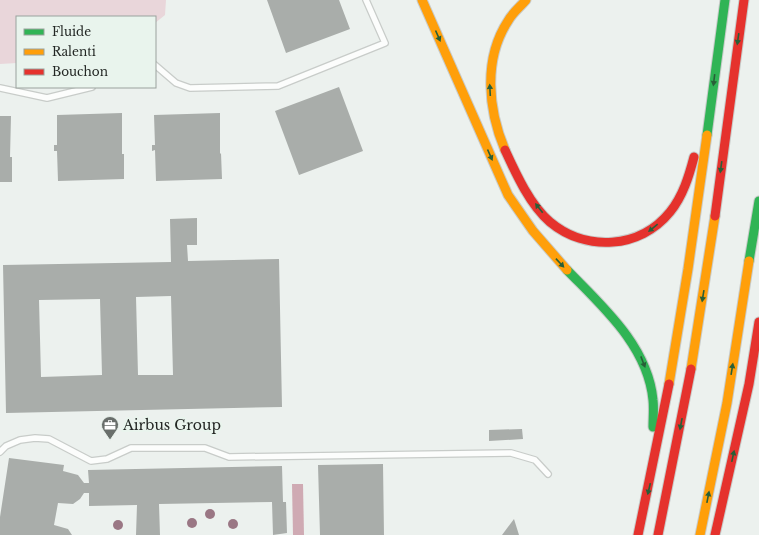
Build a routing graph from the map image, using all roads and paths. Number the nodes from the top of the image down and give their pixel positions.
1 (366, 0) edge
2 (422, 0) edge
3 (526, 0) edge
4 (725, 0) edge
5 (744, 0) edge
6 (156, 66) edge
7 (0, 88) edge
8 (88, 88) edge
9 (707, 138) junction
10 (759, 201) edge
11 (759, 322) edge
12 (658, 451) junction
13 (0, 452) edge
14 (548, 474) dead end
15 (638, 535) edge
16 (658, 535) edge
17 (700, 535) edge
18 (715, 535) edge

1 - 6 lane
2 -> 12 highway
9 -> 3 highway
4 -> 9 highway
5 -> 16 highway
7 - 8 lane
9 - 12 highway
17 -> 10 highway
18 -> 11 highway
12 -> 15 highway
13 - 14 lane

